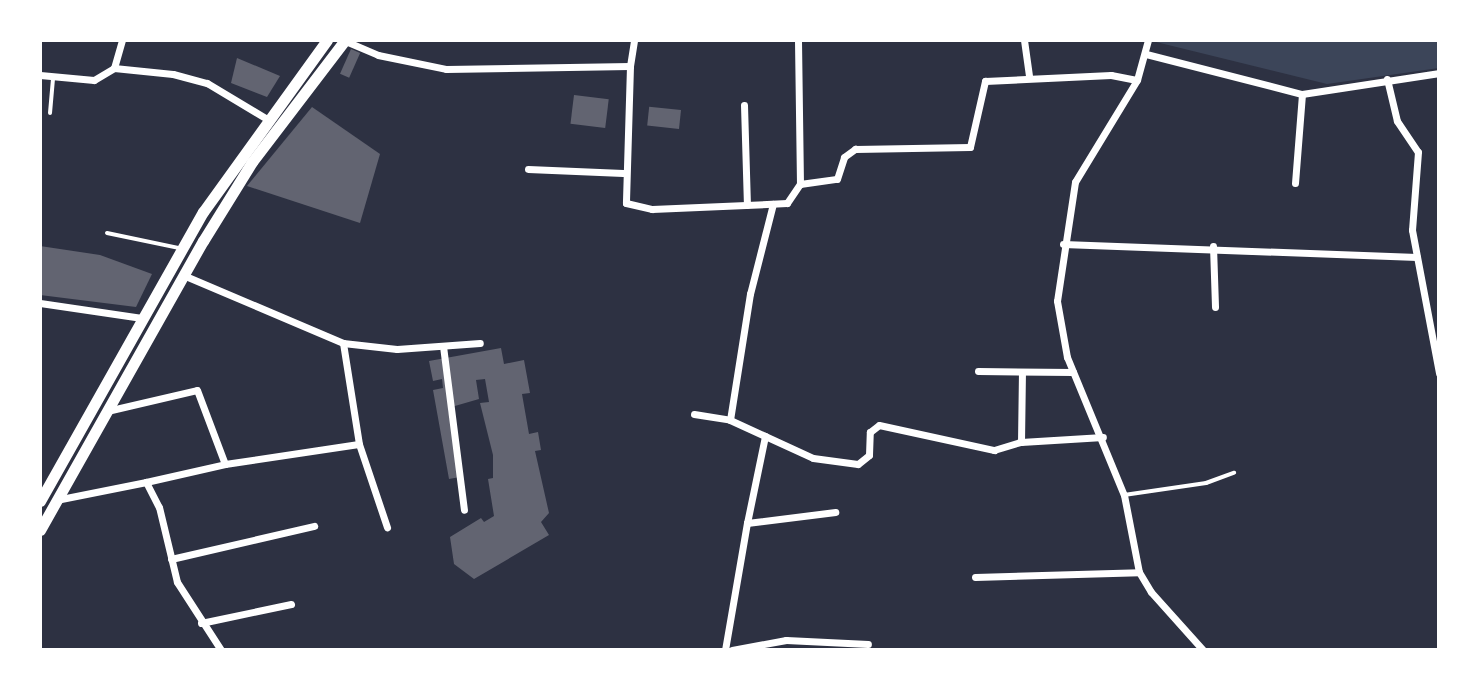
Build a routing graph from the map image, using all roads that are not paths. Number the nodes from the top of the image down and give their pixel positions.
1 (122, 40) edge
2 (327, 40) edge
3 (344, 40) edge
4 (634, 40) edge
5 (798, 40) edge
6 (1024, 40) edge
7 (1148, 40) edge
8 (1146, 54) junction
9 (630, 66) junction
10 (114, 68) junction
11 (1439, 73) edge
12 (40, 75) edge
13 (1029, 76) junction
14 (53, 77) junction
15 (1387, 79) junction
16 (1137, 80) junction
17 (1302, 94) junction
18 (744, 105) dead end
19 (50, 113) dead end
20 (267, 119) junction
21 (528, 169) dead end
22 (623, 173) junction
23 (1295, 183) dead end
24 (800, 184) junction
25 (773, 204) junction
26 (747, 205) junction
27 (107, 233) dead end
28 (1063, 244) junction
29 (1213, 246) junction
30 (182, 249) junction
31 (1417, 257) junction
32 (183, 275) junction
33 (40, 303) edge
34 (1215, 307) dead end
35 (142, 318) junction
36 (343, 343) junction
37 (480, 343) dead end
38 (443, 346) junction
39 (1438, 363) edge
40 (978, 371) dead end
41 (1073, 372) junction
42 (1439, 373) edge
43 (1022, 374) junction
44 (105, 412) junction
45 (694, 414) dead end
46 (730, 420) junction
47 (765, 436) junction
48 (1103, 437) junction
49 (1021, 442) junction
50 (359, 444) junction
51 (225, 464) junction
52 (1234, 473) dead end
53 (146, 482) junction
54 (1124, 495) junction
55 (56, 500) junction
56 (40, 501) edge
57 (464, 510) dead end
58 (835, 512) dead end
59 (747, 523) junction
60 (314, 526) dead end
61 (387, 527) dead end
62 (40, 530) edge
63 (171, 559) junction
64 (1139, 572) junction
65 (975, 577) dead end
66 (291, 604) dead end
67 (201, 623) junction
68 (868, 644) dead end
69 (221, 650) edge
70 (725, 650) edge
71 (732, 650) edge
72 (1203, 650) edge

1 - 10 street
2 - 20 main road
3 - 9 street
3 - 32 main road
4 - 9 street
5 - 24 street
6 - 13 street
7 - 8 street
8 - 16 street
8 - 17 street
9 - 22 street
10 - 14 street
10 - 20 street
11 - 15 street
12 - 14 street
13 - 16 street
13 - 24 street
14 - 19 lane
15 - 17 street
15 - 31 street
16 - 28 street
17 - 23 street
18 - 26 street
20 - 30 main road
21 - 22 street
22 - 26 street
24 - 25 street
25 - 26 street
25 - 46 street
27 - 30 lane
28 - 29 street
28 - 41 street
29 - 31 street
29 - 34 street
30 - 35 main road
31 - 39 street
32 - 36 street
32 - 44 main road
33 - 35 street
35 - 56 main road
36 - 38 street
36 - 50 street
37 - 38 street
38 - 57 street
39 - 42 street
40 - 43 street
41 - 43 street
41 - 48 street
43 - 49 street
44 - 51 street
44 - 55 main road
45 - 46 street
46 - 47 street
47 - 49 street
47 - 59 street
48 - 49 street
48 - 54 street
50 - 51 street
50 - 61 street
51 - 53 street
52 - 54 lane
53 - 55 street
53 - 63 street
54 - 64 street
55 - 62 main road
58 - 59 street
59 - 70 street
60 - 63 street
63 - 67 street
64 - 65 street
64 - 72 street
66 - 67 street
67 - 69 street
68 - 71 street

